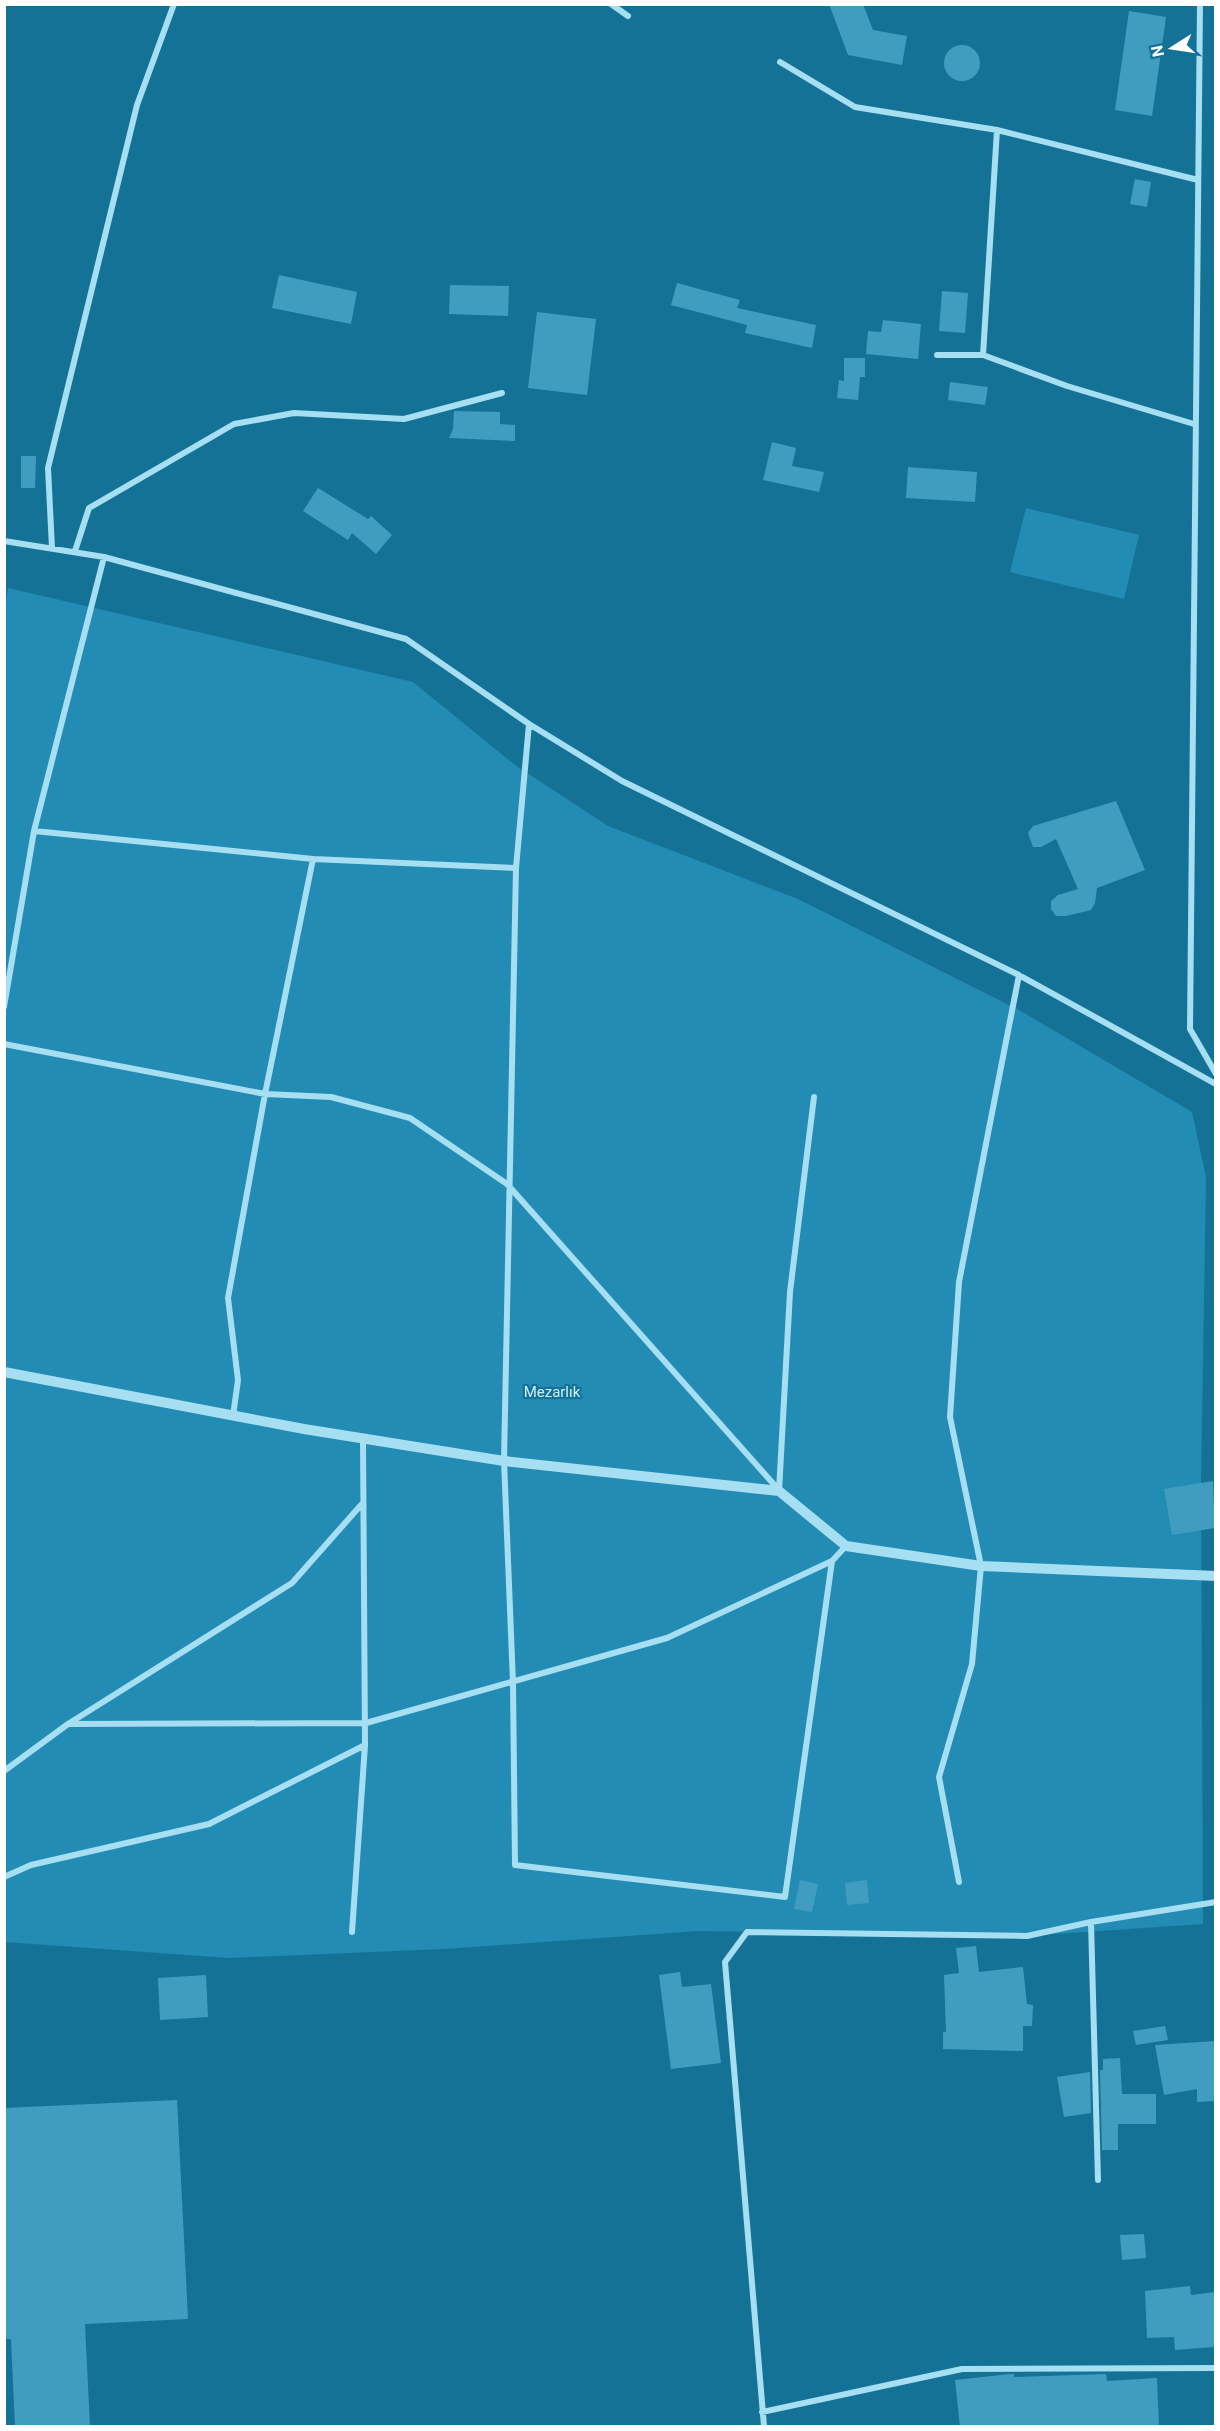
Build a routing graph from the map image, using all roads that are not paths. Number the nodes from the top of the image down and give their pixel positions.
1 (174, 4) edge
2 (611, 4) edge
3 (1200, 4) edge
4 (628, 16) dead end
5 (780, 62) dead end
6 (997, 130) junction
7 (1198, 180) junction
8 (937, 355) dead end
9 (983, 355) junction
10 (502, 393) dead end
11 (1194, 424) junction
12 (4, 541) edge
13 (52, 548) junction
14 (75, 550) junction
15 (104, 557) junction
16 (529, 724) junction
17 (34, 831) junction
18 (313, 859) junction
19 (516, 868) junction
20 (1019, 975) junction
21 (4, 1007) edge
22 (4, 1044) edge
23 (1215, 1074) edge
24 (1215, 1084) edge
25 (265, 1094) junction
26 (814, 1097) dead end
27 (507, 1184) junction
28 (4, 1372) edge
29 (233, 1416) junction
30 (363, 1438) junction
31 (504, 1461) junction
32 (779, 1491) junction
33 (362, 1505) junction
34 (846, 1546) junction
35 (832, 1561) junction
36 (981, 1566) junction
37 (1215, 1576) edge
38 (513, 1683) junction
39 (366, 1723) junction
40 (68, 1724) junction
41 (365, 1745) junction
42 (4, 1771) edge
43 (4, 1877) edge
44 (959, 1882) dead end
45 (1215, 1902) edge
46 (1091, 1922) junction
47 (352, 1932) dead end
48 (1098, 2180) dead end
49 (1215, 2368) edge
50 (762, 2412) junction
51 (764, 2427) edge

1 - 13 street
2 - 4 street
3 - 7 street
5 - 6 street
6 - 7 street
6 - 9 street
7 - 11 street
8 - 9 street
9 - 11 street
10 - 14 street
11 - 23 street
12 - 13 street
13 - 14 street
14 - 15 street
15 - 16 street
15 - 17 street
16 - 19 street
16 - 20 street
17 - 18 street
17 - 21 street
18 - 19 street
18 - 25 street
19 - 27 street
20 - 24 street
20 - 36 street
22 - 25 street
25 - 27 street
25 - 29 street
26 - 32 street
27 - 31 street
27 - 32 street
28 - 29 street
29 - 30 street
30 - 31 street
30 - 33 street
31 - 32 street
31 - 38 street
32 - 34 street
33 - 39 street
33 - 40 street
34 - 35 street
34 - 36 street
35 - 38 street
35 - 38 street
36 - 37 street
36 - 44 street
38 - 39 street
39 - 40 street
39 - 41 street
40 - 42 street
41 - 43 street
41 - 47 street
45 - 46 street
46 - 48 street
46 - 50 street
49 - 50 street
50 - 51 street

